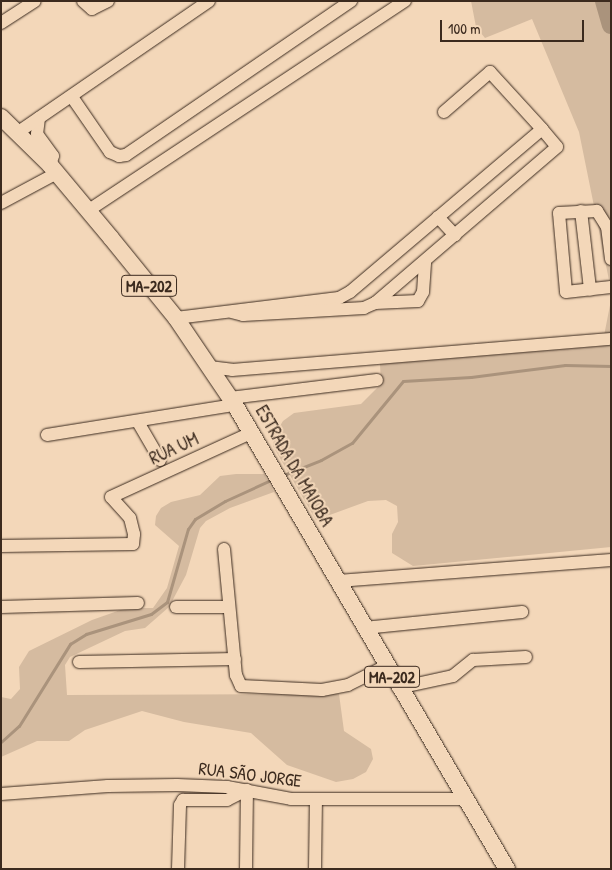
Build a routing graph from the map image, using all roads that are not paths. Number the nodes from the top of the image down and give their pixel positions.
1 (35, 1) edge
2 (83, 1) edge
3 (108, 1) edge
4 (208, 1) edge
5 (351, 1) edge
6 (405, 1) edge
7 (1, 23) edge
8 (72, 97) junction
9 (444, 112) dead end
10 (1, 117) edge
11 (39, 118) junction
12 (542, 129) junction
13 (17, 133) junction
14 (54, 169) junction
15 (1, 203) edge
16 (89, 210) junction
17 (581, 211) junction
18 (438, 217) junction
19 (455, 235) junction
20 (611, 259) edge
21 (425, 262) junction
22 (611, 287) edge
23 (590, 290) junction
24 (340, 303) junction
25 (375, 303) junction
26 (176, 318) junction
27 (611, 339) edge
28 (209, 367) junction
29 (377, 380) dead end
30 (233, 402) junction
31 (138, 422) junction
32 (251, 433) junction
33 (47, 436) dead end
34 (160, 460) dead end
35 (1, 546) edge
36 (224, 549) dead end
37 (611, 560) edge
38 (338, 581) junction
39 (138, 603) dead end
40 (1, 607) edge
41 (176, 607) dead end
42 (228, 607) junction
43 (522, 612) dead end
44 (364, 628) junction
45 (526, 657) dead end
46 (234, 659) junction
47 (79, 662) dead end
48 (386, 666) junction
49 (398, 688) junction
50 (247, 790) junction
51 (1, 794) edge
52 (466, 799) junction
53 (316, 800) junction
54 (178, 869) edge
55 (246, 869) edge
56 (315, 869) edge
57 (506, 869) edge

1 - 7 street
2 - 3 street
4 - 8 street
5 - 8 street
6 - 16 street
8 - 11 street
9 - 12 street
10 - 13 main road, ESTRADA DA MAIOBA / MA-202
11 - 13 street
11 - 14 street
12 - 18 street
12 - 19 street
13 - 14 main road, ESTRADA DA MAIOBA / MA-202
14 - 15 street
14 - 16 main road, ESTRADA DA MAIOBA / MA-202
16 - 26 main road, ESTRADA DA MAIOBA / MA-202
17 - 20 street
17 - 23 street
17 - 23 street
18 - 19 street
18 - 24 street
19 - 21 street
21 - 25 street
21 - 25 street
22 - 23 street
24 - 25 street
24 - 26 street
26 - 28 main road, ESTRADA DA MAIOBA / MA-202
27 - 28 street
28 - 30 main road, ESTRADA DA MAIOBA / MA-202
29 - 30 street
30 - 31 street
30 - 32 main road, ESTRADA DA MAIOBA / MA-202
31 - 33 street
31 - 34 street
32 - 35 street, RUA UM
32 - 38 main road, ESTRADA DA MAIOBA / MA-202
36 - 42 street
37 - 38 street
38 - 44 main road, ESTRADA DA MAIOBA / MA-202
39 - 40 street
41 - 42 street
42 - 46 street
43 - 44 street
44 - 48 main road, ESTRADA DA MAIOBA / MA-202
45 - 49 street
46 - 47 street
46 - 48 street
48 - 49 main road, ESTRADA DA MAIOBA / MA-202
49 - 52 main road, ESTRADA DA MAIOBA / MA-202
50 - 51 street, RUA SÃO JORGE
50 - 53 street, RUA SÃO JORGE
50 - 54 street
50 - 55 street
52 - 53 street, RUA SÃO JORGE
52 - 57 main road, ESTRADA DA MAIOBA / MA-202
53 - 56 street

